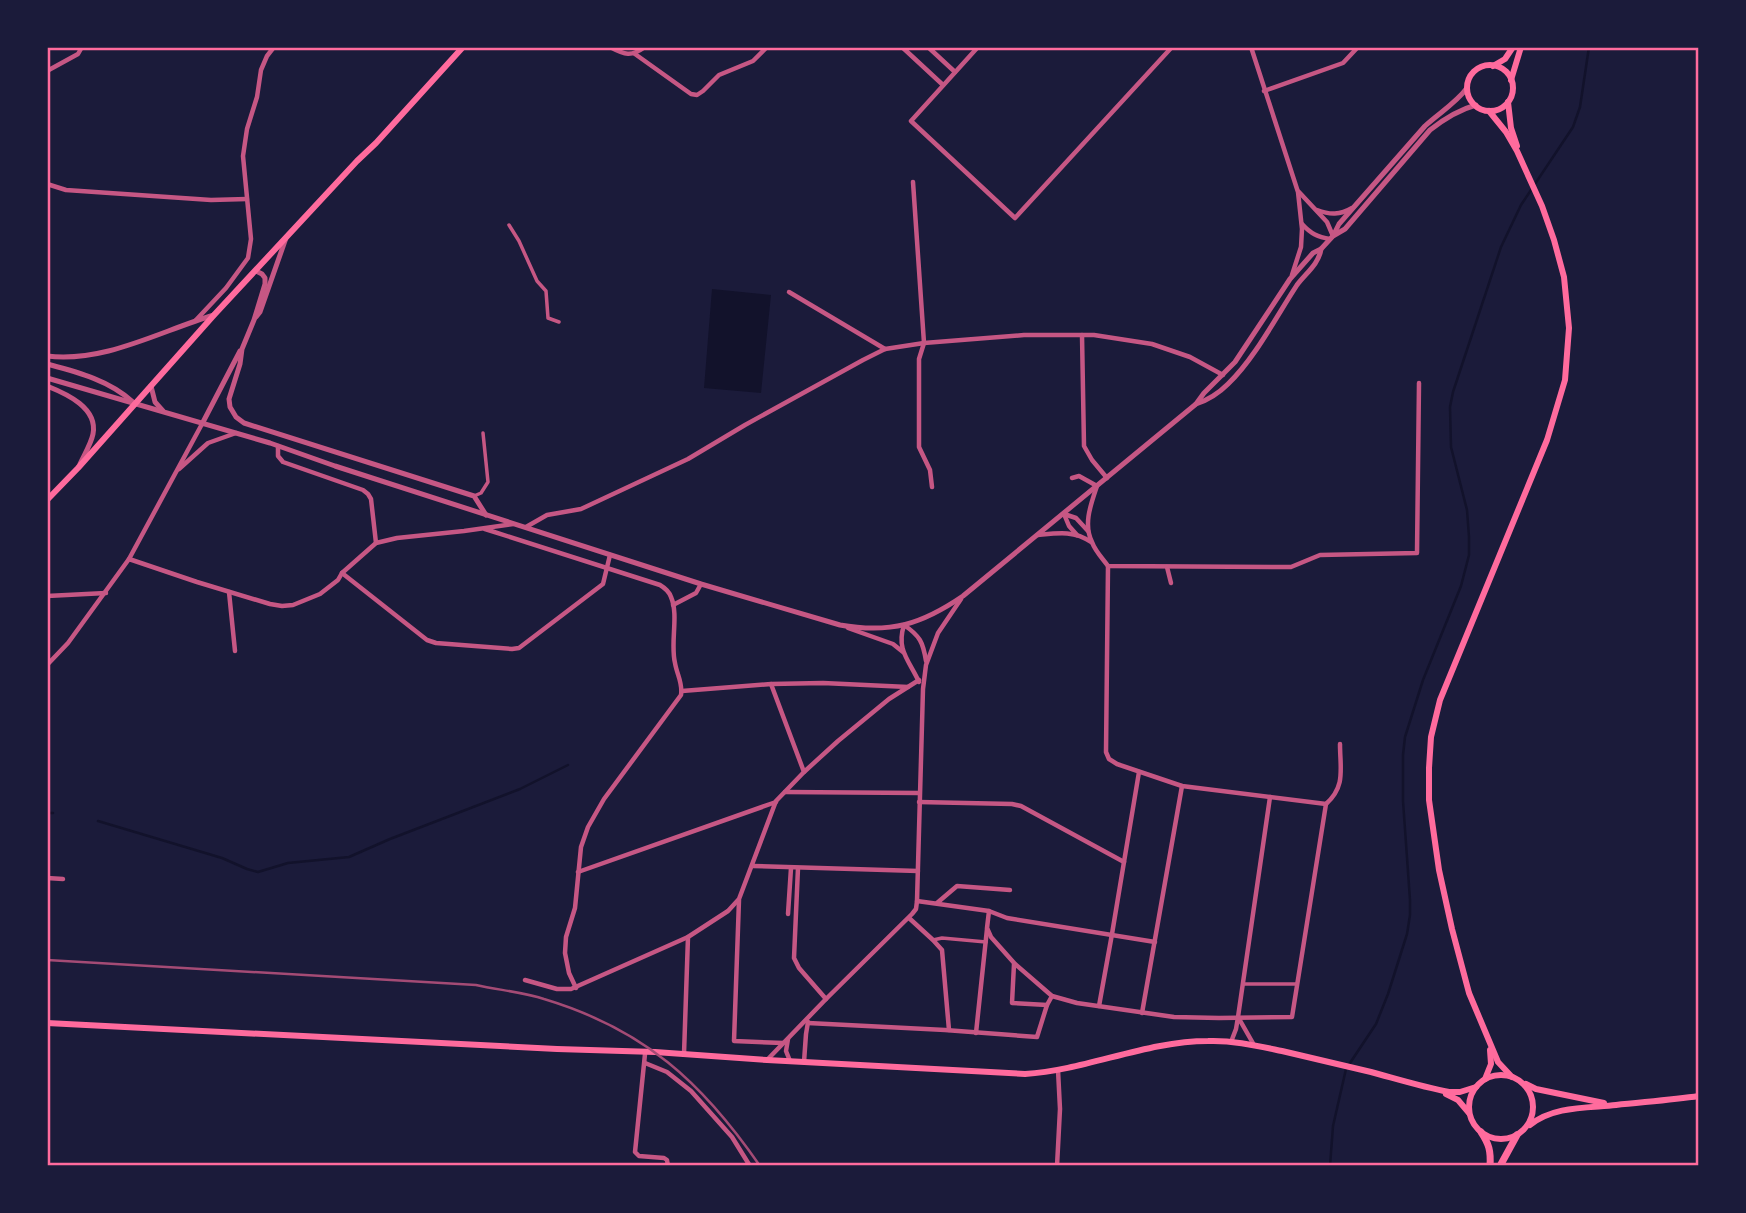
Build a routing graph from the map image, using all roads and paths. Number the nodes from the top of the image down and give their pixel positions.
1 (82, 47) edge
2 (274, 47) edge
3 (463, 47) edge
4 (610, 47) edge
5 (645, 47) edge
6 (767, 47) edge
7 (902, 47) edge
8 (928, 47) edge
9 (978, 47) edge
10 (1172, 47) edge
11 (1251, 47) edge
12 (1358, 47) edge
13 (1513, 47) edge
14 (1521, 47) edge
15 (635, 54) junction
16 (1493, 65) junction
17 (47, 71) edge
18 (955, 72) junction
19 (1511, 80) junction
20 (943, 85) junction
21 (1467, 88) junction
22 (1264, 90) junction
23 (1508, 102) junction
24 (1476, 105) junction
25 (1489, 111) junction
26 (1517, 151) junction
27 (913, 182) dead end
28 (47, 184) edge
29 (1298, 192) junction
30 (247, 199) junction
31 (1356, 206) junction
32 (1315, 208) junction
33 (1301, 223) junction
34 (509, 225) dead end
35 (1332, 238) junction
36 (286, 239) junction
37 (1321, 249) junction
38 (256, 271) junction
39 (1290, 279) junction
40 (789, 292) dead end
41 (214, 315) junction
42 (254, 320) junction
43 (195, 321) junction
44 (559, 322) dead end
45 (1082, 335) junction
46 (924, 343) junction
47 (242, 349) junction
48 (885, 349) junction
49 (47, 356) edge
50 (47, 364) edge
51 (1223, 375) junction
52 (47, 378) edge
53 (1419, 383) dead end
54 (47, 386) edge
55 (151, 386) junction
56 (135, 404) junction
57 (1196, 404) junction
58 (166, 413) junction
59 (202, 424) junction
60 (236, 433) junction
61 (483, 433) dead end
62 (278, 446) junction
63 (78, 468) junction
64 (176, 472) junction
65 (1072, 478) dead end
66 (1107, 478) junction
67 (1097, 486) junction
68 (932, 487) dead end
69 (474, 496) junction
70 (47, 500) edge
71 (1063, 514) junction
72 (486, 515) junction
73 (514, 524) junction
74 (526, 527) junction
75 (485, 528) junction
76 (1089, 531) junction
77 (1077, 535) junction
78 (1038, 536) junction
79 (376, 543) junction
80 (1092, 543) junction
81 (610, 555) junction
82 (129, 559) junction
83 (1108, 566) junction
84 (1167, 567) junction
85 (607, 569) junction
86 (342, 573) junction
87 (1171, 583) dead end
88 (701, 584) junction
89 (229, 592) junction
90 (106, 593) junction
91 (47, 596) edge
92 (963, 596) junction
93 (673, 605) junction
94 (840, 625) junction
95 (904, 625) junction
96 (235, 651) dead end
97 (903, 652) junction
98 (926, 664) junction
99 (47, 665) edge
100 (919, 681) junction
101 (771, 684) junction
102 (909, 687) junction
103 (923, 689) junction
104 (682, 691) junction
105 (1340, 744) dead end
106 (804, 772) junction
107 (1139, 772) junction
108 (1182, 786) junction
109 (785, 792) junction
110 (919, 793) junction
111 (1270, 797) junction
112 (776, 801) junction
113 (919, 802) junction
114 (1326, 804) junction
115 (1124, 862) junction
116 (753, 866) junction
117 (791, 868) junction
118 (798, 868) junction
119 (918, 871) junction
120 (578, 873) junction
121 (47, 878) edge
122 (63, 879) dead end
123 (1010, 890) dead end
124 (739, 899) junction
125 (917, 901) junction
126 (937, 903) junction
127 (989, 911) junction
128 (788, 914) dead end
129 (909, 918) junction
130 (987, 928) junction
131 (1112, 934) junction
132 (688, 937) junction
133 (933, 940) junction
134 (986, 942) junction
135 (1155, 942) junction
136 (1014, 964) junction
137 (525, 980) dead end
138 (1243, 984) junction
139 (1297, 984) junction
140 (576, 988) junction
141 (1052, 996) junction
142 (826, 999) junction
143 (1047, 1005) junction
144 (1099, 1006) junction
145 (1142, 1013) junction
146 (811, 1015) junction
147 (1238, 1017) junction
148 (47, 1023) edge
149 (808, 1023) junction
150 (948, 1030) junction
151 (976, 1033) junction
152 (788, 1038) junction
153 (1489, 1041) junction
154 (1231, 1042) junction
155 (783, 1043) junction
156 (1255, 1045) junction
157 (635, 1052) junction
158 (645, 1054) junction
159 (684, 1055) junction
160 (767, 1060) junction
161 (790, 1061) junction
162 (804, 1062) junction
163 (645, 1063) junction
164 (1058, 1070) junction
165 (1512, 1077) junction
166 (1485, 1079) junction
167 (1521, 1082) junction
168 (1476, 1087) junction
169 (1435, 1089) junction
170 (1699, 1096) edge
171 (1616, 1105) junction
172 (1469, 1114) junction
173 (1526, 1128) junction
174 (1481, 1132) junction
175 (1517, 1135) junction
176 (668, 1166) edge
177 (750, 1166) edge
178 (1057, 1166) edge
179 (1490, 1166) edge
180 (1500, 1166) edge

1 - 17 street
2 - 30 street
3 - 36 main road
4 - 15 street
5 - 15 street
6 - 15 street
7 - 20 street
8 - 18 street
9 - 18 street
10 - 20 street
11 - 22 street
12 - 22 street
13 - 16 main road
14 - 19 main road
16 - 19 main road
16 - 21 main road
18 - 20 street
19 - 23 main road
21 - 24 main road
21 - 31 street
22 - 29 street
23 - 25 main road
23 - 26 main road
24 - 25 main road
24 - 35 street
25 - 26 main road
26 - 153 main road
27 - 46 street
28 - 30 street
29 - 32 street
29 - 33 street
30 - 43 street
31 - 32 street
31 - 35 street
32 - 35 street
33 - 35 street
33 - 39 street
34 - 44 street
35 - 37 street
36 - 38 main road
36 - 42 street
37 - 39 street
37 - 57 street
38 - 41 main road
38 - 42 street
39 - 51 street
40 - 48 street
41 - 43 street
41 - 55 main road
42 - 47 street
43 - 49 street
45 - 46 street
45 - 51 street
45 - 66 street
46 - 48 street
46 - 68 street
47 - 59 street
47 - 69 street
48 - 74 street
50 - 56 street
51 - 57 street
52 - 56 street
53 - 84 street
54 - 63 street
55 - 56 main road
55 - 58 street
56 - 58 street
56 - 63 main road
57 - 66 street
58 - 59 street
59 - 60 street
59 - 64 street
60 - 62 street
60 - 64 street
61 - 69 street
62 - 72 street
62 - 79 street
63 - 70 main road
64 - 82 street
65 - 67 street
66 - 67 street
67 - 71 street
67 - 76 street
69 - 72 street
71 - 76 street
71 - 77 street
71 - 78 street
72 - 73 street
73 - 74 street
73 - 75 street
74 - 81 street
75 - 79 street
75 - 85 street
76 - 80 street
77 - 78 street
77 - 80 street
78 - 92 street
79 - 86 street
80 - 83 street
81 - 85 street
81 - 88 street
82 - 89 street
82 - 90 street
83 - 84 street
83 - 107 street
84 - 87 street
85 - 86 street
85 - 93 street
86 - 89 street
88 - 93 street
88 - 94 street
89 - 96 street
90 - 91 street
90 - 99 street
92 - 95 street
92 - 98 street
93 - 104 street
94 - 95 street
94 - 97 street
95 - 97 street
95 - 98 street
97 - 100 street
98 - 103 street
100 - 102 street
100 - 103 street
101 - 102 street
101 - 104 street
101 - 106 street
102 - 106 street
103 - 110 street
104 - 120 street
105 - 114 street
106 - 109 street
107 - 108 street
107 - 115 street
108 - 111 street
108 - 135 street
109 - 110 street
109 - 112 street
110 - 113 street
111 - 114 street
111 - 138 street
112 - 116 street
112 - 120 street
113 - 115 street
113 - 119 street
114 - 139 street
115 - 131 street
116 - 117 street
116 - 124 street
117 - 118 street
117 - 128 street
118 - 119 street
118 - 142 street
119 - 125 street
120 - 140 street
121 - 122 street
123 - 126 street
124 - 132 street
124 - 155 street
125 - 126 street
125 - 129 street
126 - 127 street
127 - 130 street
127 - 131 street
129 - 133 street
129 - 142 street
130 - 134 street
130 - 136 street
131 - 135 street
131 - 144 street
132 - 140 street
132 - 159 street
133 - 134 street
133 - 150 street
134 - 151 street
135 - 145 street
136 - 141 street
136 - 143 street
137 - 140 street
138 - 139 street
138 - 147 street
139 - 147 street
141 - 143 street
141 - 144 street
142 - 146 street
143 - 151 street
144 - 145 street
145 - 147 street
146 - 149 street
146 - 152 street
147 - 154 street
147 - 156 street
148 - 157 main road
149 - 150 street
149 - 162 street
150 - 151 street
152 - 155 street
152 - 161 street
153 - 165 main road
153 - 166 main road
154 - 156 main road
154 - 164 main road
155 - 160 street
156 - 169 main road
157 - 158 main road
157 - 159 main road
158 - 159 main road
158 - 163 street
159 - 160 main road
160 - 161 main road
161 - 162 main road
162 - 164 main road
163 - 176 street
163 - 177 street
164 - 178 street
165 - 166 main road
165 - 167 main road
166 - 168 main road
167 - 171 main road
167 - 173 main road
168 - 169 main road
168 - 172 main road
169 - 172 main road
170 - 171 main road
171 - 173 main road
172 - 174 main road
173 - 175 main road
174 - 175 main road
174 - 179 highway
175 - 180 highway

